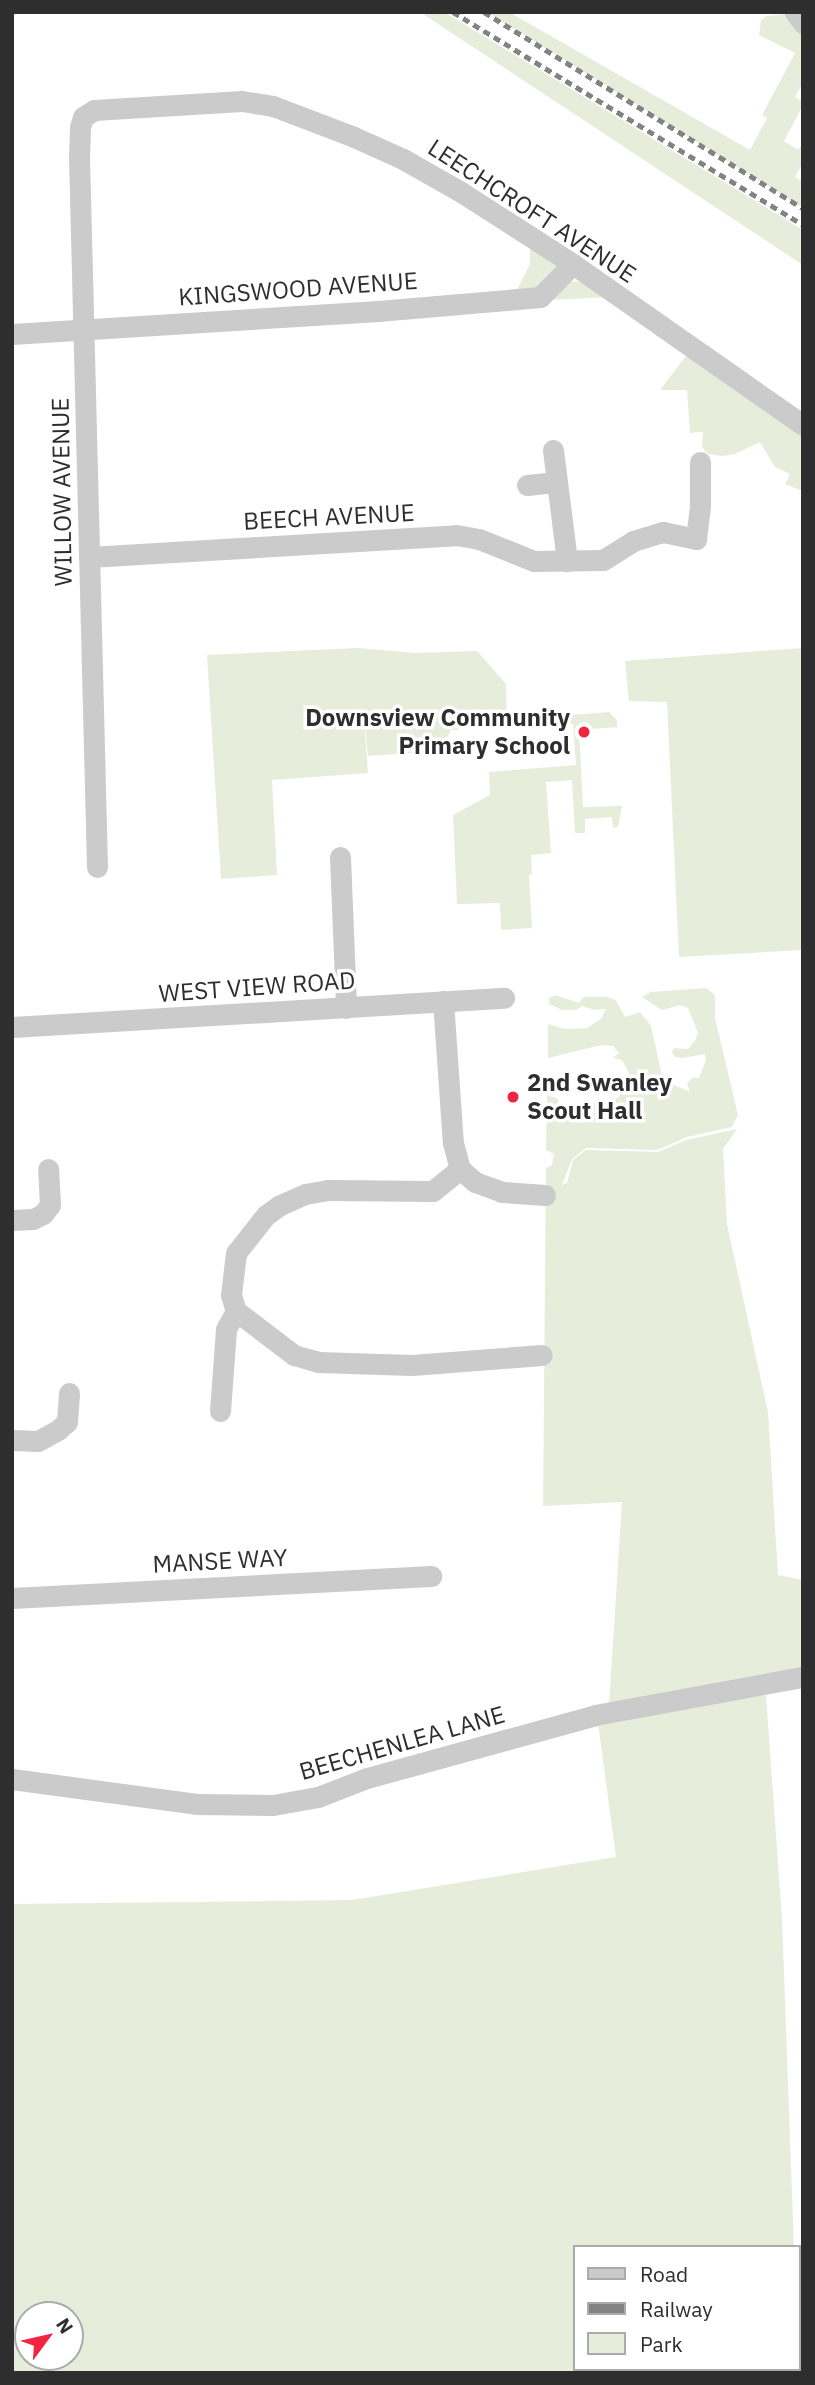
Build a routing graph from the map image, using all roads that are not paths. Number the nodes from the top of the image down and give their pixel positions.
1 (795, 12) edge
2 (803, 23) edge
3 (83, 117) joint
4 (573, 264) junction
5 (84, 330) junction
6 (12, 334) edge
7 (803, 425) edge
8 (553, 450) dead end
9 (700, 462) dead end
10 (558, 482) junction
11 (527, 485) dead end
12 (89, 557) junction
13 (567, 561) junction
14 (340, 857) dead end
15 (97, 867) dead end
16 (504, 998) dead end
17 (443, 1001) junction
18 (346, 1007) junction
19 (12, 1027) edge
20 (460, 1168) junction
21 (48, 1170) dead end
22 (545, 1195) dead end
23 (12, 1220) edge
24 (236, 1311) junction
25 (542, 1355) dead end
26 (69, 1393) dead end
27 (220, 1411) dead end
28 (12, 1440) edge
29 (431, 1576) dead end
30 (12, 1598) edge
31 (803, 1677) edge
32 (12, 1779) edge

1 - 2 street
3 - 4 street, LEECHCROFT AVENUE
3 - 5 street, WILLOW AVENUE
4 - 5 street, KINGSWOOD AVENUE
4 - 7 street, LEECHCROFT AVENUE
5 - 6 street, KINGSWOOD AVENUE
5 - 12 street, WILLOW AVENUE
8 - 10 street
9 - 13 street, BEECH AVENUE
10 - 11 street
10 - 13 street
12 - 13 street, BEECH AVENUE
12 - 15 street, WILLOW AVENUE
14 - 18 street
16 - 17 street, WEST VIEW ROAD
17 - 18 street, WEST VIEW ROAD
17 - 20 street
18 - 19 street, WEST VIEW ROAD
20 - 22 street
20 - 24 street
21 - 23 street
24 - 25 street
24 - 27 street
26 - 28 street
29 - 30 street, MANSE WAY
31 - 32 street, BEECHENLEA LANE

